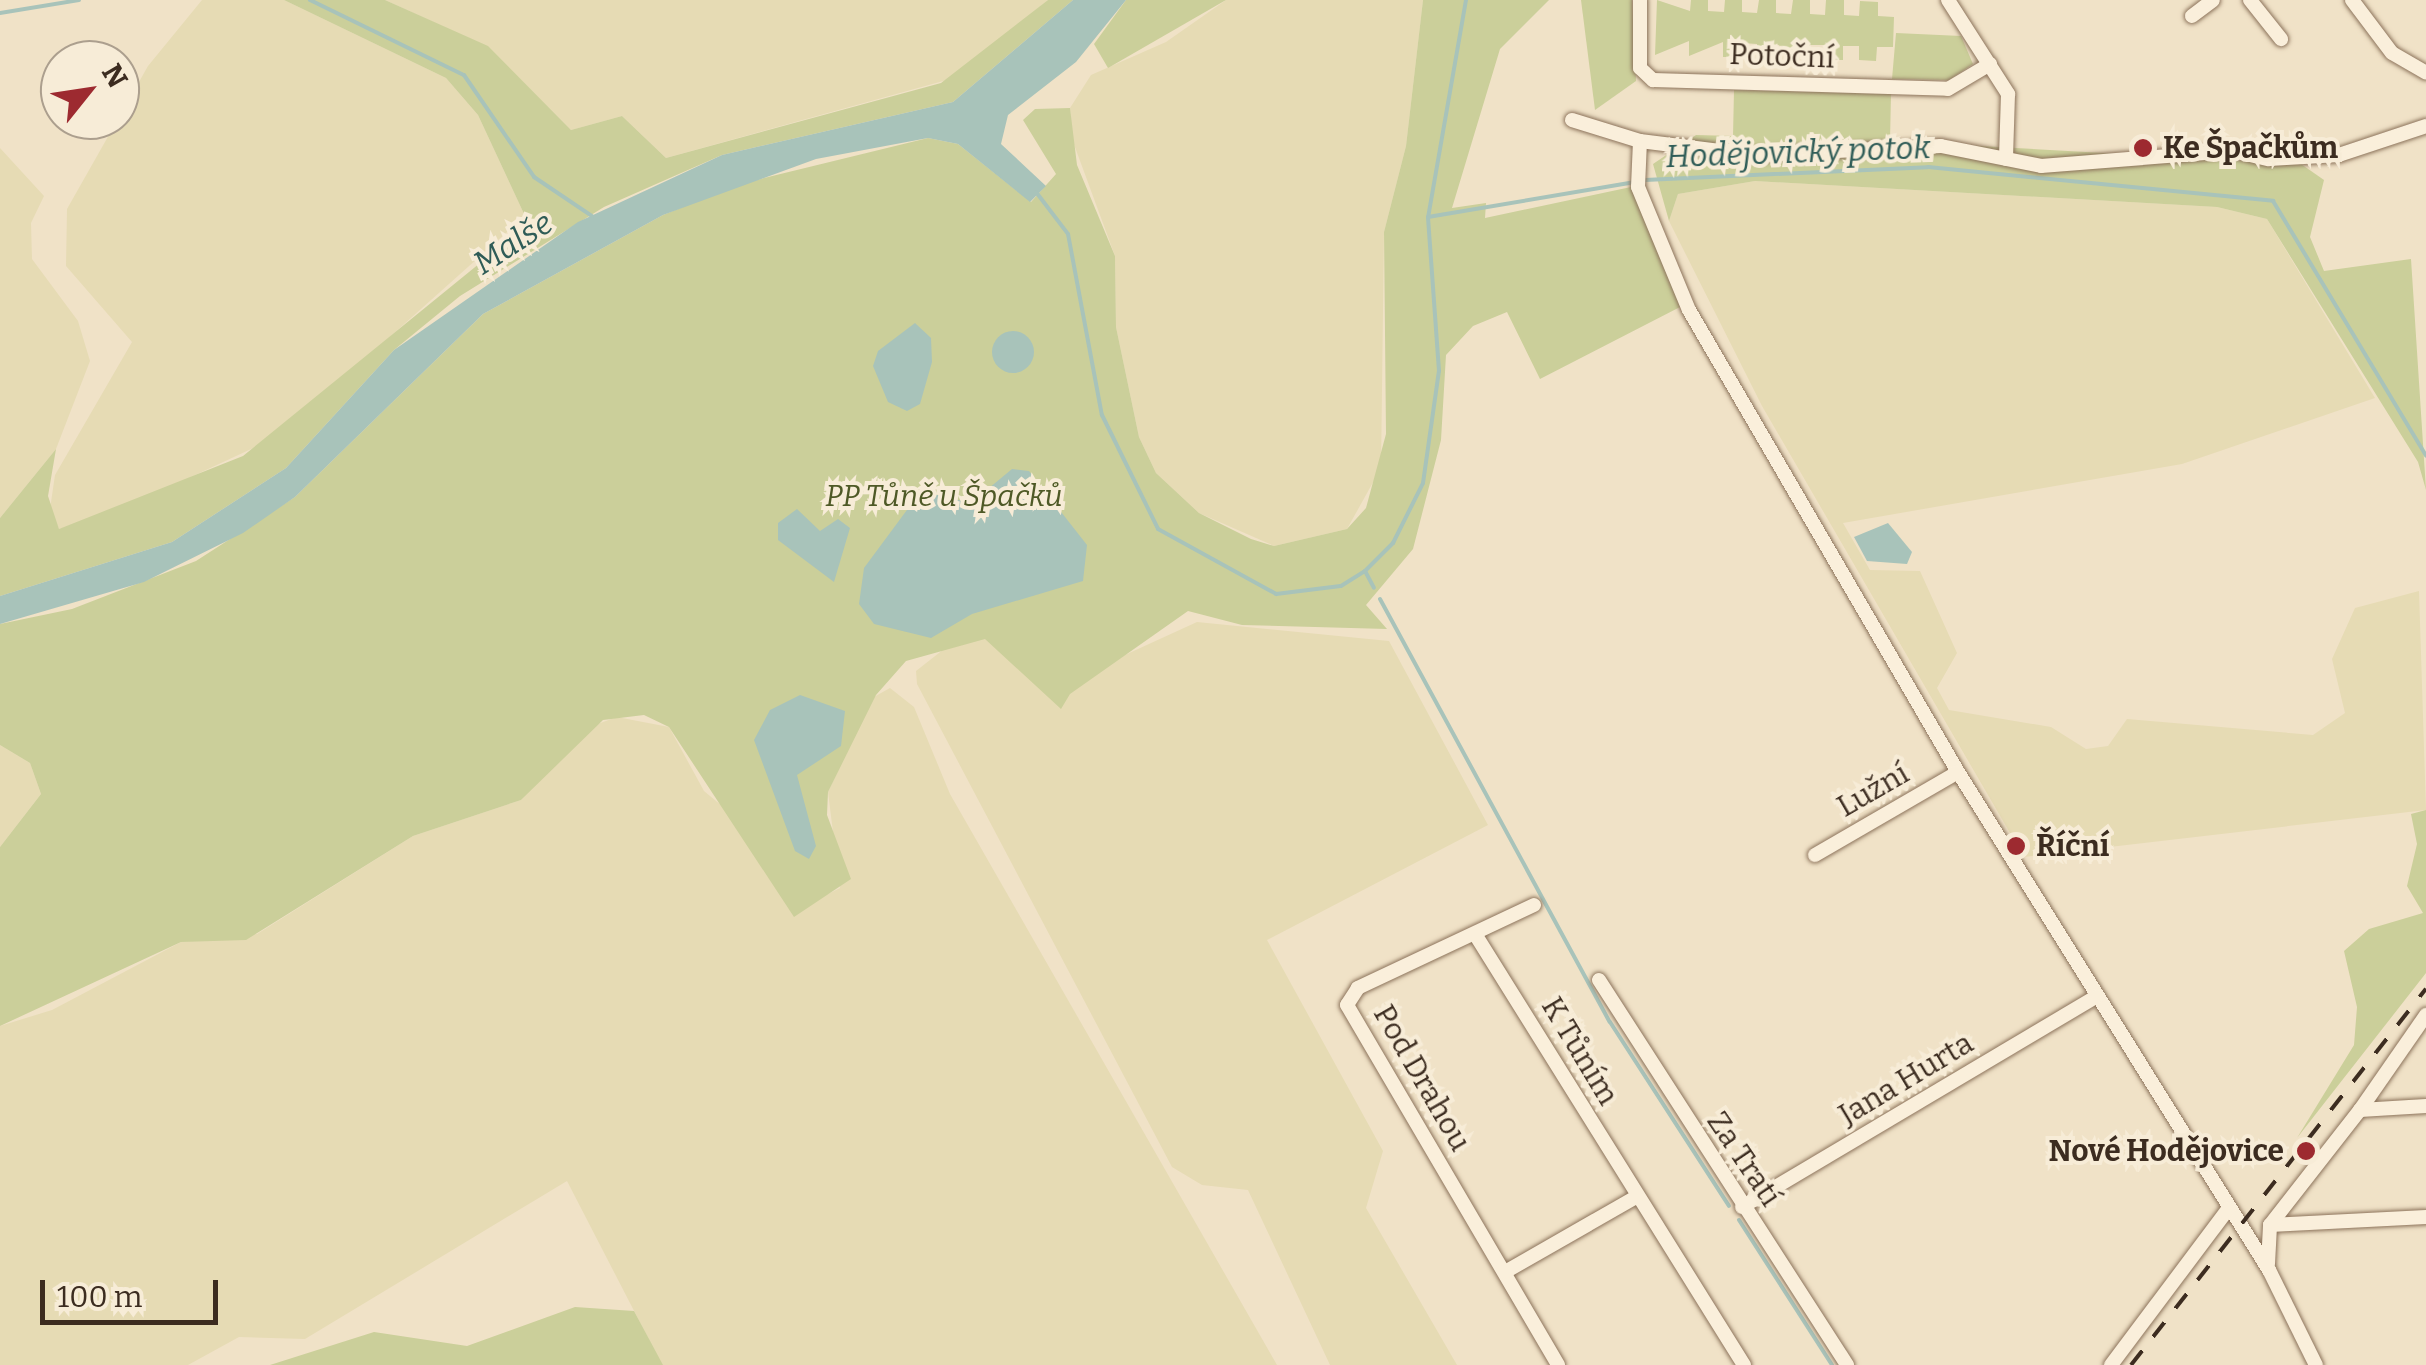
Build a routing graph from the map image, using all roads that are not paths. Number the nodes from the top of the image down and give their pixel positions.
1 (1640, 0) edge
2 (1948, 0) edge
3 (2213, 0) edge
4 (2250, 0) edge
5 (2352, 0) edge
6 (2192, 16) dead end
7 (2281, 39) dead end
8 (1990, 64) junction
9 (2426, 73) edge
10 (1572, 120) dead end
11 (2426, 126) edge
12 (1640, 141) junction
13 (2006, 159) junction
14 (1958, 772) junction
15 (1815, 856) dead end
16 (1534, 905) dead end
17 (1475, 934) junction
18 (1599, 980) dead end
19 (2096, 998) junction
20 (2426, 1015) edge
21 (2426, 1106) edge
22 (2360, 1110) junction
23 (1636, 1197) junction
24 (1742, 1207) junction
25 (2228, 1209) junction
26 (2426, 1216) edge
27 (2270, 1225) junction
28 (2269, 1270) junction
29 (1504, 1272) junction
30 (1558, 1365) edge
31 (1744, 1365) edge
32 (1848, 1365) edge
33 (2111, 1365) edge
34 (2316, 1365) edge

1 - 8 street, Potoční
2 - 8 street
3 - 6 street
4 - 7 street
5 - 9 street
8 - 13 street
10 - 12 street
11 - 13 street
12 - 13 street
12 - 14 street
14 - 15 street, Lužní
14 - 19 street
16 - 17 street, Pod Drahou
17 - 23 street, K Tůním
17 - 29 street, Pod Drahou
18 - 24 street, Za Tratí
19 - 24 street, Jana Hurta
19 - 25 street
20 - 22 street
21 - 22 street
22 - 27 street
23 - 29 street
23 - 31 street, K Tůním
24 - 32 street, Za Tratí
25 - 28 street
25 - 33 street
26 - 27 street
27 - 28 street
28 - 34 street
29 - 30 street, Pod Drahou

